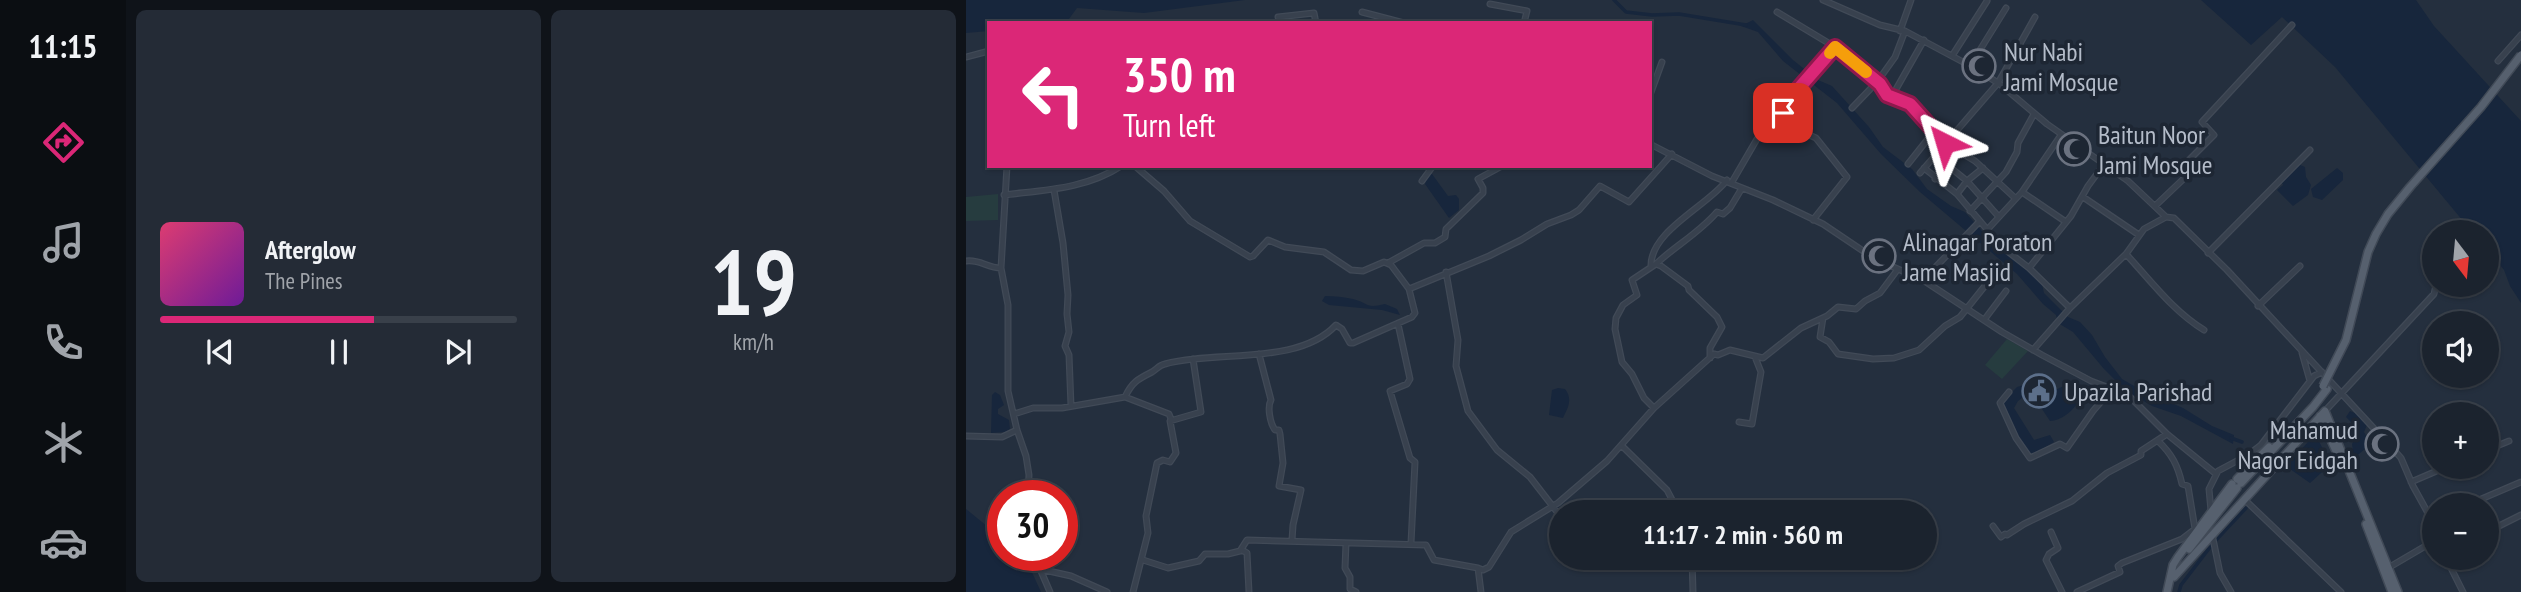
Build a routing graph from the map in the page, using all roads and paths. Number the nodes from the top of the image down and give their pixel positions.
1 (1823, 0) edge
2 (1911, 0) edge
3 (1987, 1) edge
4 (1490, 4) dead end
5 (2006, 8) dead end
6 (1362, 12) dead end
7 (1777, 12) dead end
8 (1278, 17) dead end
9 (2035, 17) dead end
10 (1316, 21) edge
11 (1396, 21) edge
12 (1524, 21) edge
13 (2292, 25) dead end
14 (1903, 31) junction
15 (2521, 35) edge
16 (1924, 40) junction
17 (1835, 47) junction
18 (987, 51) edge
19 (2521, 55) edge
20 (1952, 56) junction
21 (966, 57) edge
22 (2498, 61) dead end
23 (2521, 61) edge
24 (1662, 62) dead end
25 (1970, 66) junction
26 (1877, 82) junction
27 (1998, 83) junction
28 (1652, 90) edge
29 (1891, 98) junction
30 (1852, 108) dead end
31 (1779, 111) junction
32 (2035, 114) junction
33 (1935, 130) junction
34 (2061, 135) junction
35 (1756, 139) junction
36 (1762, 143) dead end
37 (1945, 143) junction
38 (1652, 145) edge
39 (2311, 150) dead end
40 (1960, 151) junction
41 (1672, 154) junction
42 (1935, 155) junction
43 (2105, 163) junction
44 (1908, 164) dead end
45 (1948, 164) junction
46 (1007, 168) edge
47 (1117, 168) edge
48 (1137, 168) edge
49 (1432, 168) edge
50 (1498, 168) edge
51 (1983, 168) junction
52 (1935, 179) junction
53 (1422, 181) dead end
54 (1729, 181) junction
55 (1967, 181) junction
56 (1999, 182) junction
57 (1742, 188) junction
58 (1054, 190) junction
59 (2022, 192) junction
60 (1957, 194) junction
61 (1004, 195) junction
62 (1982, 197) junction
63 (2083, 197) junction
64 (2015, 198) junction
65 (2155, 206) junction
66 (1970, 211) junction
67 (2166, 216) junction
68 (1999, 217) junction
69 (1813, 220) junction
70 (1978, 222) junction
71 (2066, 222) junction
72 (1986, 231) junction
73 (2139, 235) junction
74 (2208, 253) junction
75 (2126, 254) junction
76 (966, 261) edge
77 (1388, 263) junction
78 (1653, 265) junction
79 (2300, 266) dead end
80 (1002, 268) junction
81 (2029, 268) junction
82 (1898, 269) junction
83 (1446, 272) junction
84 (1982, 276) dead end
85 (1923, 279) junction
86 (1409, 289) junction
87 (2007, 291) dead end
88 (2430, 298) edge
89 (2258, 306) junction
90 (2070, 308) junction
91 (1967, 309) junction
92 (1820, 318) junction
93 (1984, 320) junction
94 (1398, 324) junction
95 (2204, 330) dead end
96 (2033, 350) junction
97 (2302, 352) junction
98 (1259, 354) junction
99 (1755, 356) junction
100 (1710, 358) junction
101 (1193, 359) junction
102 (2322, 372) junction
103 (2310, 381) junction
104 (2325, 388) junction
105 (2112, 389) junction
106 (2009, 392) dead end
107 (2342, 394) junction
108 (1125, 397) junction
109 (1072, 406) junction
110 (1654, 408) junction
111 (1014, 414) junction
112 (2322, 414) junction
113 (1171, 419) junction
114 (1739, 422) dead end
115 (1017, 430) junction
116 (2167, 433) junction
117 (966, 436) edge
118 (2509, 441) dead end
119 (2158, 442) junction
120 (2499, 445) edge
121 (1622, 446) junction
122 (2216, 474) junction
123 (2422, 477) edge
124 (1030, 480) edge
125 (2411, 482) junction
126 (2521, 482) edge
127 (2237, 483) junction
128 (2495, 493) edge
129 (2244, 499) junction
130 (1561, 500) edge
131 (1672, 500) edge
132 (2422, 501) edge
133 (1549, 502) edge
134 (1549, 509) edge
135 (2211, 511) junction
136 (2521, 515) edge
137 (1993, 526) dead end
138 (2499, 526) edge
139 (2051, 532) dead end
140 (2212, 534) junction
141 (1292, 540) junction
142 (1346, 542) junction
143 (1411, 543) junction
144 (2422, 548) edge
145 (1242, 550) junction
146 (1143, 560) junction
147 (1478, 568) junction
148 (2388, 568) junction
149 (1692, 570) edge
150 (2452, 570) edge
151 (1041, 571) edge
152 (1049, 571) edge
153 (2174, 577) junction
154 (2168, 589) edge
155 (1050, 592) edge
156 (1107, 592) edge
157 (1133, 592) edge
158 (1249, 592) edge
159 (1356, 592) edge
160 (1481, 592) edge
161 (1692, 592) edge
162 (2062, 592) edge
163 (2077, 592) edge
164 (2231, 592) edge
165 (2341, 592) edge
166 (2392, 592) edge
167 (2398, 592) edge
168 (2463, 592) edge

1 - 14 street
2 - 14 street
3 - 20 street
4 - 12 street
5 - 25 street
6 - 11 street
7 - 17 street
8 - 10 street
9 - 27 street
13 - 65 street
14 - 16 street
14 - 26 street
15 - 22 street
16 - 20 street
16 - 29 street
17 - 26 street
17 - 31 street
18 - 21 street
19 - 104 main road, bridge
20 - 25 street
23 - 104 main road, bridge
24 - 28 street
25 - 27 street
26 - 29 street
26 - 30 street
27 - 32 street
27 - 37 street
29 - 33 street
31 - 35 street
31 - 69 street
32 - 34 street
32 - 56 street
33 - 37 street
33 - 44 street
34 - 43 street
34 - 59 street
35 - 36 street
35 - 54 street
37 - 40 street
37 - 42 street
38 - 41 street
39 - 74 street
40 - 45 street
40 - 51 street
41 - 54 street
41 - 83 street
42 - 45 street
42 - 52 street
43 - 63 street
43 - 65 street
45 - 52 street
45 - 55 street
46 - 61 street
47 - 58 street
48 - 77 street
49 - 53 street
50 - 77 street
51 - 55 street
51 - 56 street
52 - 60 street
54 - 57 street
54 - 78 street
55 - 60 street
55 - 62 street
56 - 62 street
56 - 64 street
57 - 69 street
57 - 78 street
58 - 61 street
58 - 109 street
59 - 64 street
59 - 71 street
60 - 66 street
61 - 80 street
62 - 66 street
62 - 68 street
63 - 71 street
63 - 73 street
64 - 68 street
65 - 67 street
66 - 70 street
67 - 73 street
67 - 74 street
68 - 72 street
69 - 82 street
70 - 72 street
70 - 85 street
71 - 81 street
72 - 81 street
73 - 75 street
74 - 89 street
75 - 90 street
75 - 95 street
76 - 80 street
77 - 86 street
78 - 100 street
78 - 110 street
79 - 89 street
80 - 111 street
81 - 90 street
82 - 85 street
82 - 92 street
83 - 86 street
83 - 133 street
84 - 91 street
85 - 91 street
86 - 94 street
87 - 93 street
88 - 107 street
89 - 97 street
90 - 96 street
91 - 92 street
91 - 93 street
92 - 99 street
93 - 96 street
94 - 98 street
94 - 143 street
96 - 105 street
97 - 102 street
97 - 103 street
98 - 101 street
98 - 141 street
99 - 100 street
99 - 114 street
100 - 110 street
101 - 108 street
101 - 113 street
102 - 103 street
102 - 107 street
103 - 122 street
104 - 127 main road
105 - 106 street
105 - 116 street
107 - 112 street
107 - 125 street
108 - 109 street
108 - 113 street
109 - 111 street
110 - 121 street
111 - 115 street
112 - 129 main road
112 - 148 main road
112 - 166 main road
113 - 146 street
115 - 117 street
115 - 124 street
116 - 119 street
116 - 122 street
118 - 120 street
119 - 137 street
119 - 163 street
121 - 130 street
121 - 131 street
122 - 135 street
123 - 125 street
125 - 132 street
126 - 128 street
127 - 135 main road
127 - 153 main road
129 - 140 main road
129 - 165 street
134 - 147 street
135 - 154 main road
136 - 138 street
139 - 162 street
140 - 153 main road
140 - 164 street
141 - 142 street
141 - 145 street
142 - 143 street
142 - 159 street
143 - 147 street
144 - 148 street
145 - 146 street
145 - 158 street
146 - 157 street
147 - 160 street
148 - 167 main road
149 - 161 street
150 - 168 street
151 - 155 street
152 - 156 street
153 - 154 main road

